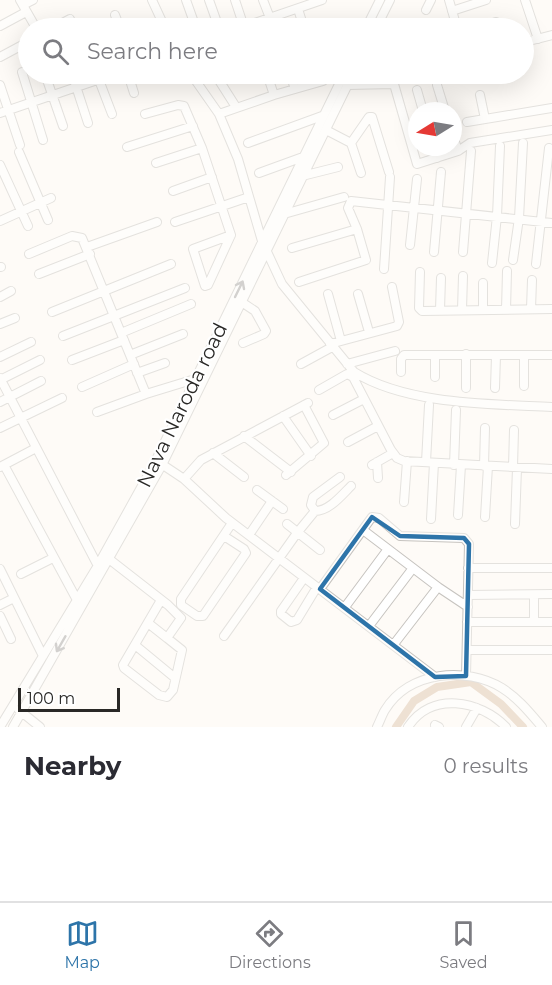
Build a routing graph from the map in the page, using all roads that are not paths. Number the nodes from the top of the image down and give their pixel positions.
1 (33, 0) edge
2 (152, 0) edge
3 (186, 0) edge
4 (209, 0) edge
5 (235, 0) edge
6 (263, 0) edge
7 (322, 0) edge
8 (380, 0) edge
9 (390, 0) edge
10 (431, 0) edge
11 (449, 0) edge
12 (486, 0) edge
13 (525, 0) edge
14 (299, 5) edge
15 (23, 6) edge
16 (426, 10) dead end
17 (452, 11) junction
18 (115, 15) dead end
19 (116, 18) edge
20 (160, 18) edge
21 (192, 18) edge
22 (215, 18) edge
23 (240, 18) edge
24 (270, 18) joint
25 (371, 18) edge
26 (381, 18) edge
27 (454, 18) edge
28 (531, 18) edge
29 (0, 26) edge
30 (534, 27) edge
31 (552, 35) edge
32 (538, 39) junction
33 (534, 40) edge
34 (18, 47) edge
35 (0, 57) edge
36 (25, 84) edge
37 (48, 84) edge
38 (75, 84) edge
39 (86, 84) edge
40 (106, 84) edge
41 (131, 84) edge
42 (198, 84) edge
43 (221, 84) edge
44 (270, 84) edge
45 (293, 84) edge
46 (306, 84) edge
47 (330, 84) edge
48 (339, 84) edge
49 (0, 85) edge
50 (437, 85) dead end
51 (347, 86) joint
52 (76, 88) junction
53 (295, 89) junction
54 (336, 89) junction
55 (417, 90) dead end
56 (134, 93) dead end
57 (52, 95) junction
58 (274, 95) junction
59 (480, 95) dead end
60 (420, 102) edge
61 (442, 102) edge
62 (31, 103) junction
63 (236, 108) junction
64 (552, 108) edge
65 (4, 112) edge
66 (112, 114) dead end
67 (145, 114) dead end
68 (219, 114) junction
69 (322, 116) junction
70 (485, 119) junction
71 (467, 122) dead end
72 (88, 123) dead end
73 (63, 126) dead end
74 (193, 126) junction
75 (326, 130) junction
76 (552, 130) edge
77 (43, 140) dead end
78 (248, 143) dead end
79 (351, 143) junction
80 (523, 143) dead end
81 (500, 146) dead end
82 (128, 147) dead end
83 (202, 148) junction
84 (549, 148) dead end
85 (462, 149) edge
86 (471, 151) dead end
87 (444, 156) edge
88 (303, 157) junction
89 (437, 158) joint
90 (156, 164) dead end
91 (0, 165) edge
92 (338, 167) dead end
93 (441, 172) dead end
94 (259, 173) dead end
95 (361, 173) dead end
96 (302, 176) junction
97 (212, 177) junction
98 (417, 179) dead end
99 (173, 191) dead end
100 (249, 197) junction
101 (344, 197) dead end
102 (51, 198) dead end
103 (40, 203) junction
104 (389, 205) junction
105 (222, 206) junction
106 (414, 208) junction
107 (438, 210) junction
108 (21, 211) junction
109 (466, 213) junction
110 (284, 214) junction
111 (497, 216) junction
112 (519, 218) junction
113 (48, 220) dead end
114 (0, 221) edge
115 (542, 221) junction
116 (157, 222) dead end
117 (175, 222) dead end
118 (552, 223) edge
119 (28, 226) dead end
120 (357, 229) junction
121 (231, 235) junction
122 (262, 241) junction
123 (410, 245) dead end
124 (292, 248) dead end
125 (88, 250) junction
126 (266, 250) junction
127 (434, 252) dead end
128 (463, 252) dead end
129 (29, 254) dead end
130 (513, 260) dead end
131 (492, 263) dead end
132 (171, 264) dead end
133 (536, 264) dead end
134 (384, 269) dead end
135 (507, 271) dead end
136 (420, 272) dead end
137 (39, 274) dead end
138 (463, 276) dead end
139 (441, 278) dead end
140 (532, 280) dead end
141 (299, 282) dead end
142 (483, 283) dead end
143 (392, 287) dead end
144 (185, 288) dead end
145 (11, 291) dead end
146 (104, 291) junction
147 (328, 294) dead end
148 (358, 294) dead end
149 (0, 297) edge
150 (243, 303) junction
151 (191, 304) dead end
152 (531, 309) junction
153 (552, 309) edge
154 (440, 310) junction
155 (462, 310) junction
156 (483, 310) junction
157 (506, 310) junction
158 (52, 312) dead end
159 (114, 316) junction
160 (15, 318) dead end
161 (0, 324) edge
162 (369, 332) junction
163 (183, 334) dead end
164 (63, 336) dead end
165 (122, 336) junction
166 (340, 340) junction
167 (31, 342) dead end
168 (243, 343) dead end
169 (331, 345) junction
170 (395, 351) dead end
171 (466, 354) junction
172 (435, 355) junction
173 (496, 355) junction
174 (524, 355) junction
175 (552, 355) edge
176 (130, 356) junction
177 (0, 357) edge
178 (40, 360) dead end
179 (72, 360) dead end
180 (165, 363) dead end
181 (134, 364) junction
182 (301, 364) dead end
183 (347, 364) junction
184 (401, 372) dead end
185 (138, 373) junction
186 (435, 377) dead end
187 (0, 379) edge
188 (195, 379) junction
189 (41, 381) dead end
190 (524, 386) dead end
191 (82, 387) dead end
192 (466, 388) dead end
193 (495, 388) dead end
194 (319, 390) dead end
195 (146, 394) junction
196 (9, 397) junction
197 (62, 398) dead end
198 (364, 399) junction
199 (0, 402) edge
200 (429, 405) dead end
201 (552, 407) edge
202 (456, 410) dead end
203 (97, 412) dead end
204 (283, 416) junction
205 (333, 416) dead end
206 (20, 418) junction
207 (378, 426) junction
208 (0, 428) edge
209 (484, 428) dead end
210 (514, 430) dead end
211 (244, 436) junction
212 (348, 442) dead end
213 (36, 448) junction
214 (213, 453) junction
215 (393, 453) junction
216 (311, 456) junction
217 (407, 461) junction
218 (159, 463) junction
219 (430, 463) junction
220 (458, 465) junction
221 (2, 466) edge
222 (486, 466) junction
223 (515, 468) junction
224 (552, 469) edge
225 (244, 477) dead end
226 (340, 477) dead end
227 (378, 478) dead end
228 (184, 479) junction
229 (351, 486) dead end
230 (257, 490) dead end
231 (272, 501) junction
232 (404, 502) dead end
233 (283, 509) dead end
234 (315, 511) junction
235 (458, 515) dead end
236 (485, 517) dead end
237 (431, 519) dead end
238 (232, 523) junction
239 (286, 524) dead end
240 (515, 524) dead end
241 (363, 530) junction
242 (297, 533) junction
243 (249, 535) junction
244 (224, 536) junction
245 (388, 549) junction
246 (320, 550) dead end
247 (53, 558) junction
248 (280, 558) junction
249 (110, 560) junction
250 (413, 568) junction
251 (468, 568) junction
252 (552, 568) edge
253 (0, 569) edge
254 (100, 569) junction
255 (21, 574) dead end
256 (303, 578) junction
257 (438, 587) junction
258 (318, 588) junction
259 (552, 594) edge
260 (534, 595) junction
261 (468, 596) junction
262 (14, 598) junction
263 (77, 600) junction
264 (161, 600) junction
265 (0, 605) edge
266 (345, 607) junction
267 (468, 607) junction
268 (0, 616) edge
269 (467, 622) junction
270 (534, 622) junction
271 (552, 622) edge
272 (148, 623) junction
273 (369, 626) junction
274 (224, 636) dead end
275 (167, 638) junction
276 (11, 639) dead end
277 (394, 644) junction
278 (135, 645) junction
279 (467, 650) junction
280 (552, 650) edge
281 (43, 656) junction
282 (466, 676) junction
283 (435, 677) junction
284 (175, 678) junction
285 (14, 705) junction
286 (477, 708) junction
287 (22, 712) junction
288 (0, 727) edge
289 (13, 727) edge
290 (40, 727) edge
291 (377, 727) edge
292 (408, 727) edge
293 (466, 727) edge
294 (506, 727) edge
295 (542, 727) edge

1 - 15 street
2 - 20 street
3 - 21 street
4 - 22 street
5 - 23 street
6 - 24 street
7 - 14 street
8 - 25 street
9 - 26 street
10 - 16 street
11 - 17 street
12 - 17 street
13 - 28 street
14 - 24 street
15 - 29 street
17 - 27 street
18 - 19 street
30 - 32 street
31 - 32 street
32 - 33 street
34 - 35 street
36 - 62 street
37 - 57 street
38 - 52 street
39 - 52 street
40 - 66 street
41 - 56 street
42 - 68 street
43 - 63 street
44 - 58 street
45 - 53 street
46 - 53 street
47 - 54 street
48 - 54 street, Nava Naroda road
49 - 65 street
50 - 61 street
51 - 75 street
51 - 89 street
52 - 57 street
52 - 72 street
53 - 58 street
54 - 69 street, Nava Naroda road
55 - 60 street
57 - 62 street
57 - 73 street
58 - 63 street
59 - 70 street
62 - 65 street
62 - 77 street
63 - 68 street
64 - 70 street
65 - 103 street
67 - 74 street
68 - 100 street
69 - 78 street
69 - 88 street, Nava Naroda road
70 - 71 street
74 - 82 street
74 - 83 street
75 - 79 street
75 - 96 street
76 - 85 street
79 - 95 street
79 - 104 street
80 - 112 street
81 - 111 street
83 - 90 street
83 - 97 street
84 - 115 street
86 - 109 street
87 - 89 street
88 - 94 street
88 - 122 street, Nava Naroda road
91 - 108 street
92 - 96 street
93 - 107 street
96 - 110 street
97 - 99 street
97 - 105 street
98 - 106 street
100 - 105 street
100 - 122 street
101 - 110 street
102 - 103 street
103 - 108 street
103 - 113 street
104 - 106 street
104 - 120 street
104 - 134 street
105 - 117 street
105 - 121 street
106 - 107 street
106 - 123 street
107 - 109 street
107 - 127 street
108 - 114 street
108 - 119 street
109 - 111 street
109 - 128 street
110 - 126 street
111 - 112 street
111 - 131 street
112 - 115 street
112 - 130 street
115 - 118 street
115 - 133 street
116 - 125 street
120 - 124 street
120 - 141 street
121 - 121 street
122 - 126 street
188 -> 122 street, Nava Naroda road
125 - 129 street
125 - 137 street
125 - 146 street
126 - 150 street
126 - 169 street
132 - 146 street
135 - 157 street
136 - 154 street
138 - 155 street
139 - 154 street
140 - 152 street
142 - 156 street
143 - 162 street
144 - 159 street
145 - 149 street
146 - 158 street
146 - 159 street
147 - 166 street
148 - 162 street
150 - 168 street
150 - 218 street
151 - 165 street
152 - 153 street
152 - 157 street
154 - 155 street
155 - 156 street
156 - 157 street
159 - 164 street
159 - 165 street
160 - 161 street
162 - 166 street
163 - 176 street
165 - 176 street
165 - 179 street
166 - 169 street
167 - 177 street
169 - 182 street
169 - 183 street
170 - 183 street
171 - 172 street
171 - 173 street
171 - 192 street
172 - 184 street
172 - 186 street
173 - 174 street
173 - 193 street
174 - 175 street
174 - 190 street
176 - 181 street
178 - 187 street
180 - 185 street
181 - 185 street
181 - 191 street
183 - 201 street
185 - 195 street
187 - 196 street
188 - 195 street
188 - 218 street, Nava Naroda road
189 - 196 street
194 - 198 street
195 - 203 street
196 - 199 street
196 - 206 street
197 - 206 street
198 - 205 street
198 - 207 street
200 - 219 street
202 - 220 street
204 - 211 street
204 - 216 street
204 - 216 street
206 - 208 street
206 - 213 street
207 - 212 street
207 - 215 street
209 - 222 street
210 - 223 street
211 - 214 street
211 - 216 street
213 - 221 street
213 - 254 street
214 - 225 street
214 - 228 street
215 - 217 street
215 - 227 street
217 - 219 street
217 - 232 street
218 - 228 street
218 - 249 street, Nava Naroda road
218 - 254 street, Nava Naroda road
219 - 220 street
219 - 237 street
220 - 222 street
220 - 235 street
221 - 247 street
222 - 223 street
222 - 236 street
223 - 224 street
223 - 240 street
226 - 234 street
228 - 238 street
229 - 234 street
230 - 231 street
231 - 233 street
231 - 243 street
234 - 242 street
238 - 243 street
238 - 244 street
239 - 242 street
241 - 245 street
241 - 251 street
241 - 258 street
242 - 246 street
242 - 248 street
243 - 248 street
244 - 244 street
245 - 250 street
245 - 266 street
247 - 255 street
247 - 263 street
248 - 256 street
248 - 274 street
249 - 254 street, Nava Naroda road
249 - 264 street
250 - 257 street
250 - 273 street
251 - 252 street
251 - 261 street
253 - 262 street
254 - 263 street, Nava Naroda road
254 -> 287 street, Nava Naroda road
256 - 258 street
256 - 258 street
257 - 267 street
257 - 277 street
258 - 266 street
259 - 260 street
260 - 261 street
260 - 270 street
261 - 267 street
262 - 265 street
262 - 281 street
263 - 281 street, Nava Naroda road
264 - 272 street
264 - 275 street
266 - 273 street
267 - 269 street
268 - 276 street
269 - 270 street
269 - 279 street
270 - 271 street
272 - 275 street
272 - 278 street
273 - 277 street
275 - 284 street
277 - 283 street
278 - 284 street
278 - 284 street
279 - 280 street
279 - 282 street
281 - 285 street, Nava Naroda road
282 - 283 street
282 - 295 street
283 - 291 street
285 - 287 street
285 - 288 street, Nava Naroda road
286 - 292 street
286 - 293 street
286 - 294 street
287 - 289 street, Nava Naroda road
287 - 290 street

